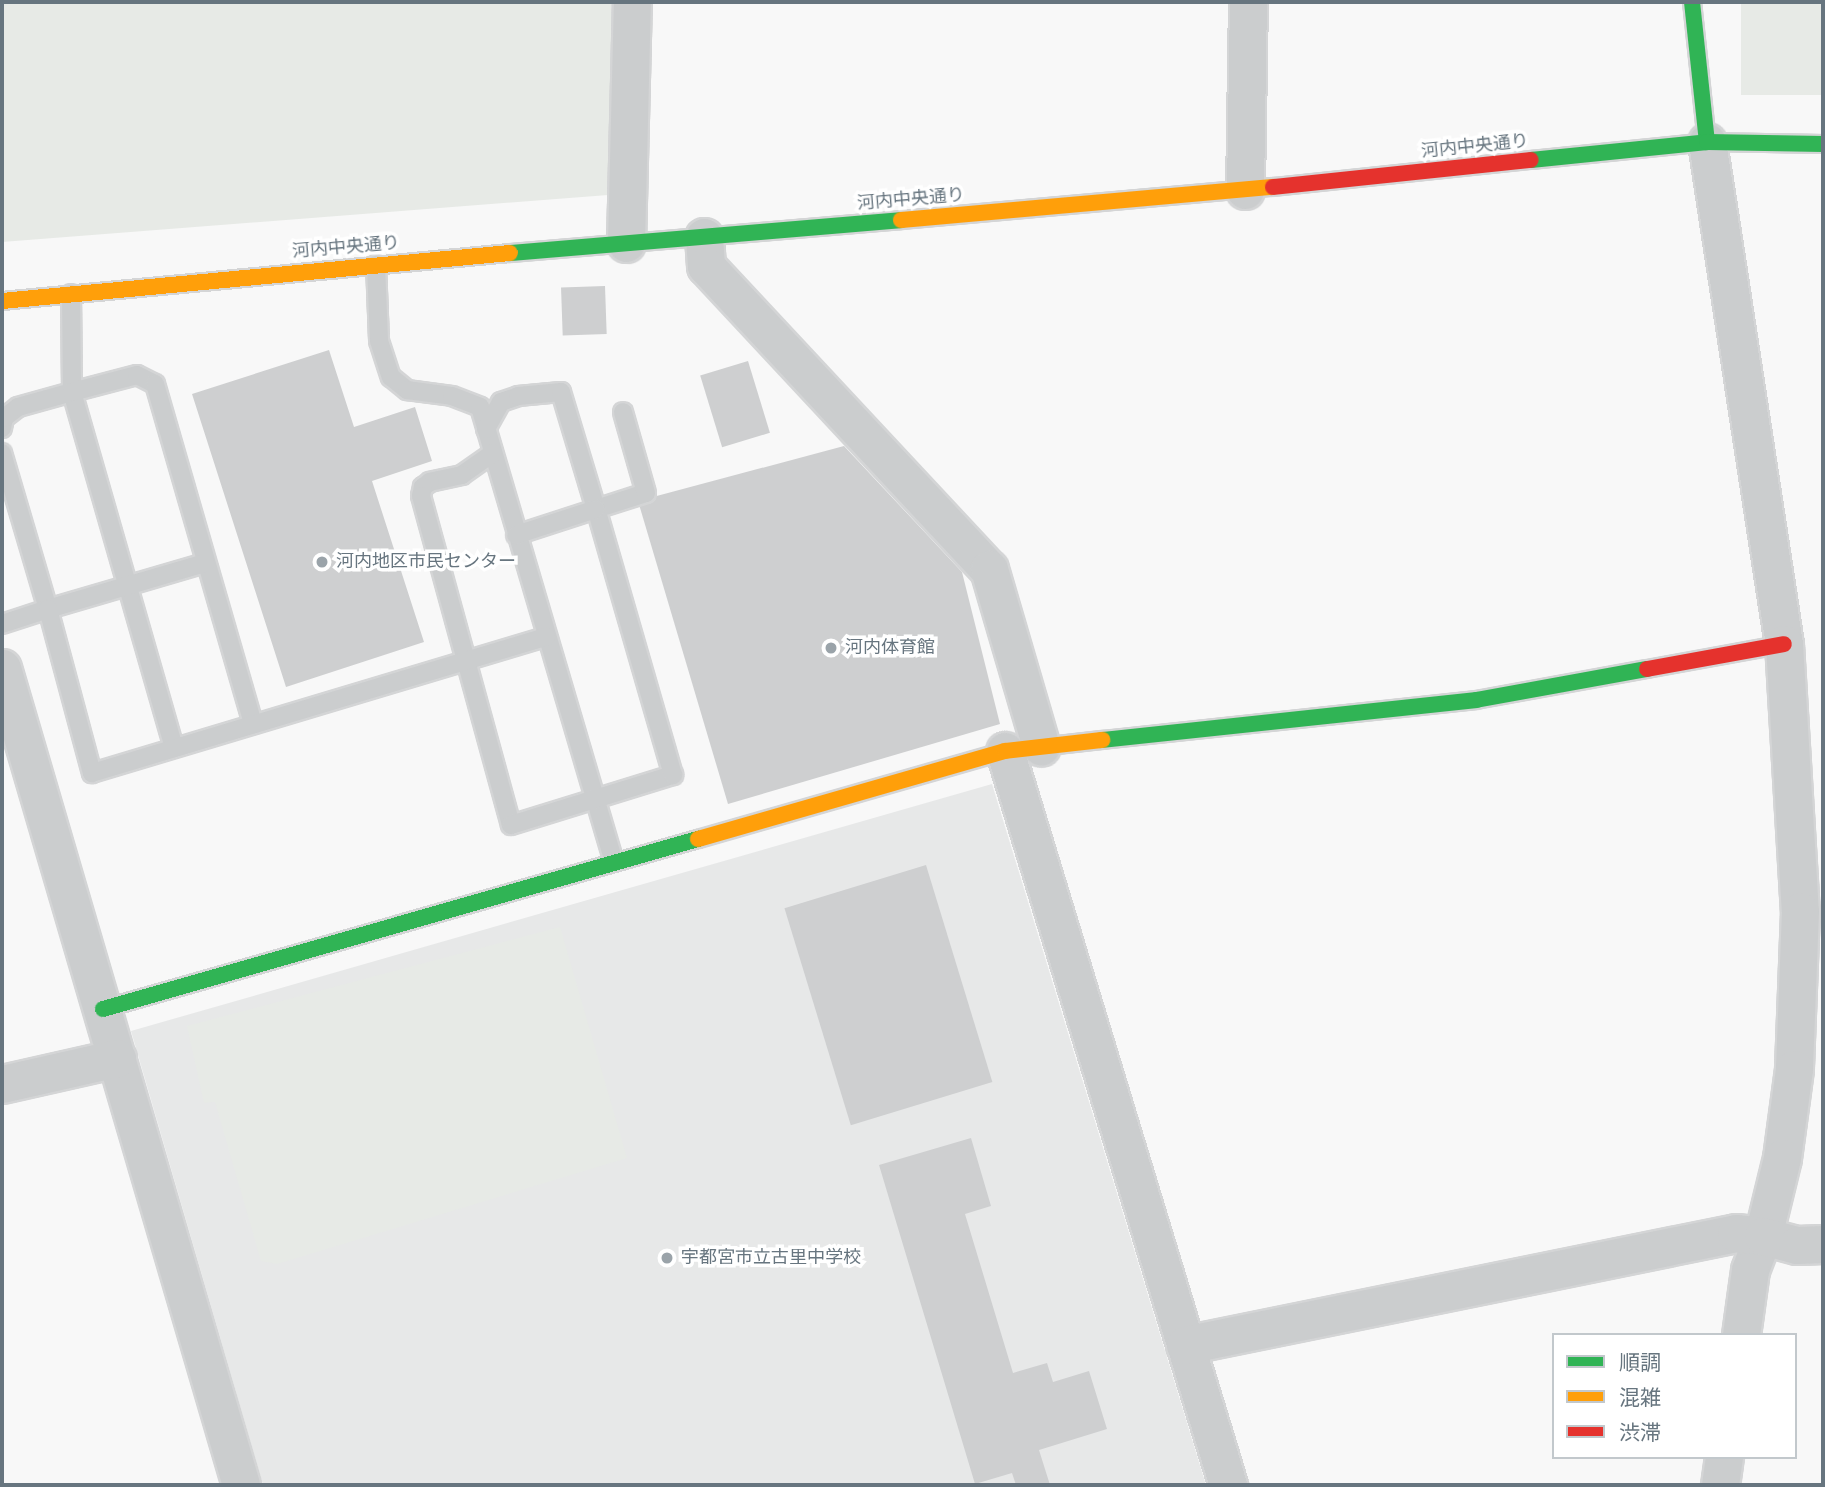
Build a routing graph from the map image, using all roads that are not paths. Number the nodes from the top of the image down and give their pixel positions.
1 (632, 2) edge
2 (1248, 2) edge
3 (1692, 2) edge
4 (1707, 142) junction
5 (1823, 144) edge
6 (1245, 190) junction
7 (704, 237) junction
8 (626, 243) junction
9 (376, 265) junction
10 (71, 294) junction
11 (2, 301) edge
12 (72, 392) junction
13 (622, 412) dead end
14 (2, 428) edge
15 (486, 429) junction
16 (2, 453) edge
17 (492, 453) junction
18 (596, 509) junction
19 (516, 535) junction
20 (205, 563) junction
21 (125, 587) junction
22 (47, 609) junction
23 (2, 624) edge
24 (546, 637) junction
25 (1784, 644) junction
26 (466, 660) junction
27 (2, 668) edge
28 (253, 724) junction
29 (1041, 747) junction
30 (174, 748) junction
31 (1005, 751) junction
32 (594, 800) junction
33 (1808, 800) edge
34 (614, 862) junction
35 (103, 1009) junction
36 (117, 1058) junction
37 (2, 1084) edge
38 (1763, 1236) junction
39 (1823, 1244) edge
40 (1741, 1333) edge
41 (1185, 1345) junction
42 (1724, 1459) edge
43 (241, 1485) edge
44 (1228, 1485) edge
45 (1720, 1485) edge

1 - 8 street
2 - 6 street
3 - 4 street
4 - 5 street, 河内中央通り
4 - 6 street, 河内中央通り
4 - 25 street
6 - 7 street, 河内中央通り
7 - 8 street, 河内中央通り
7 - 29 street
8 - 9 street, 河内中央通り
9 - 10 street, 河内中央通り
9 - 15 lane
10 - 11 street, 河内中央通り
10 - 12 lane
12 - 14 lane
12 - 20 lane
12 - 21 lane
13 - 18 lane
15 - 17 lane
15 - 18 lane
16 - 22 lane
17 - 19 lane
17 - 26 lane
18 - 19 lane
18 - 32 lane
19 - 24 lane
20 - 21 lane
20 - 28 lane
21 - 22 lane
21 - 30 lane
22 - 23 lane
22 - 30 lane
24 - 26 lane
24 - 32 lane
25 - 29 street
25 - 33 street
26 - 28 lane
26 - 32 lane
27 - 35 street
28 - 30 lane
29 - 31 street
31 - 34 street
31 - 41 street
32 - 34 lane
33 - 38 street
34 - 35 street
35 - 36 street
36 - 37 street
36 - 43 street
38 - 39 street
38 - 40 street
38 - 41 street
41 - 44 street
42 - 45 street

